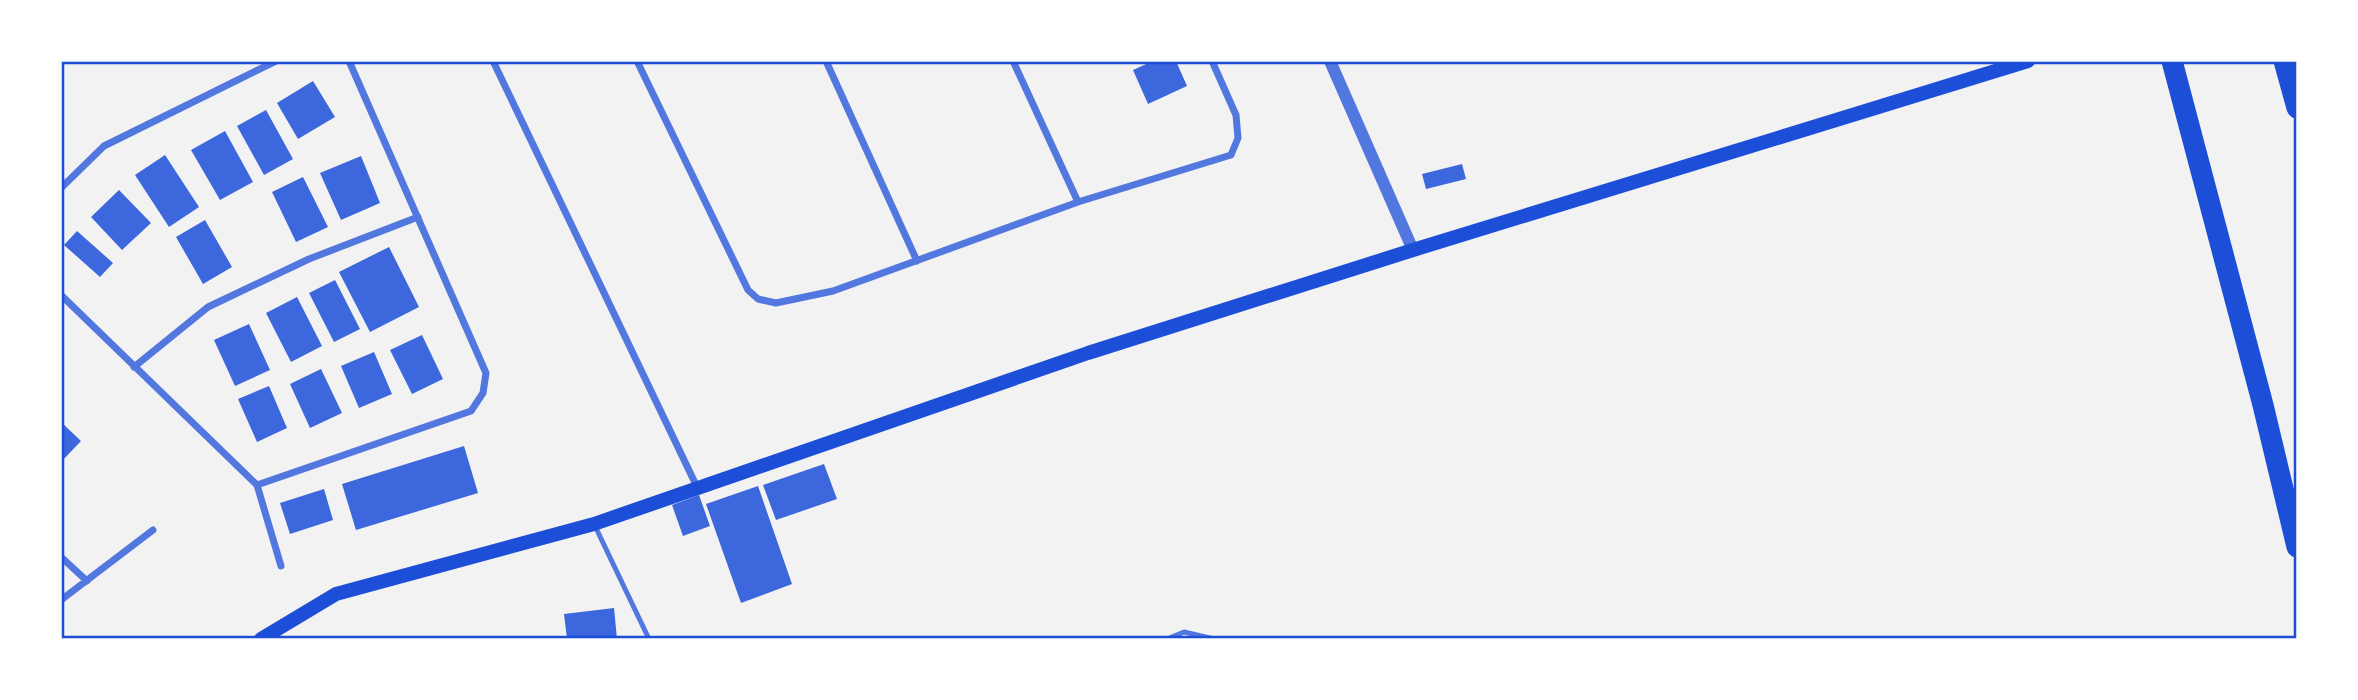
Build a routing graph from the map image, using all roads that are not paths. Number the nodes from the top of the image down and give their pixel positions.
1 (276, 61) edge
2 (349, 61) edge
3 (493, 61) edge
4 (637, 61) edge
5 (826, 61) edge
6 (1013, 61) edge
7 (1212, 61) edge
8 (1330, 61) edge
9 (2028, 61) edge
10 (2172, 61) edge
11 (2284, 61) edge
12 (2297, 108) edge
13 (61, 188) edge
14 (1078, 202) junction
15 (418, 216) junction
16 (1413, 250) junction
17 (917, 261) junction
18 (61, 295) edge
19 (134, 367) junction
20 (257, 485) junction
21 (697, 487) junction
22 (594, 524) junction
23 (153, 530) dead end
24 (2297, 547) edge
25 (61, 557) edge
26 (281, 566) dead end
27 (87, 580) junction
28 (61, 600) edge
29 (261, 639) edge
30 (649, 639) edge
31 (1167, 639) edge
32 (1214, 639) edge

1 - 13 street
2 - 15 street
3 - 21 street
4 - 17 street
5 - 17 street
6 - 14 street
7 - 14 street
8 - 16 street
9 - 16 main road
10 - 24 highway
11 - 12 highway
14 - 17 street
15 - 19 street
15 - 20 street
16 - 21 main road
18 - 19 street
19 - 20 street
20 - 26 street
21 - 22 main road
22 - 29 main road
22 - 30 lane
23 - 27 street
25 - 27 street
27 - 28 street
31 - 32 lane

